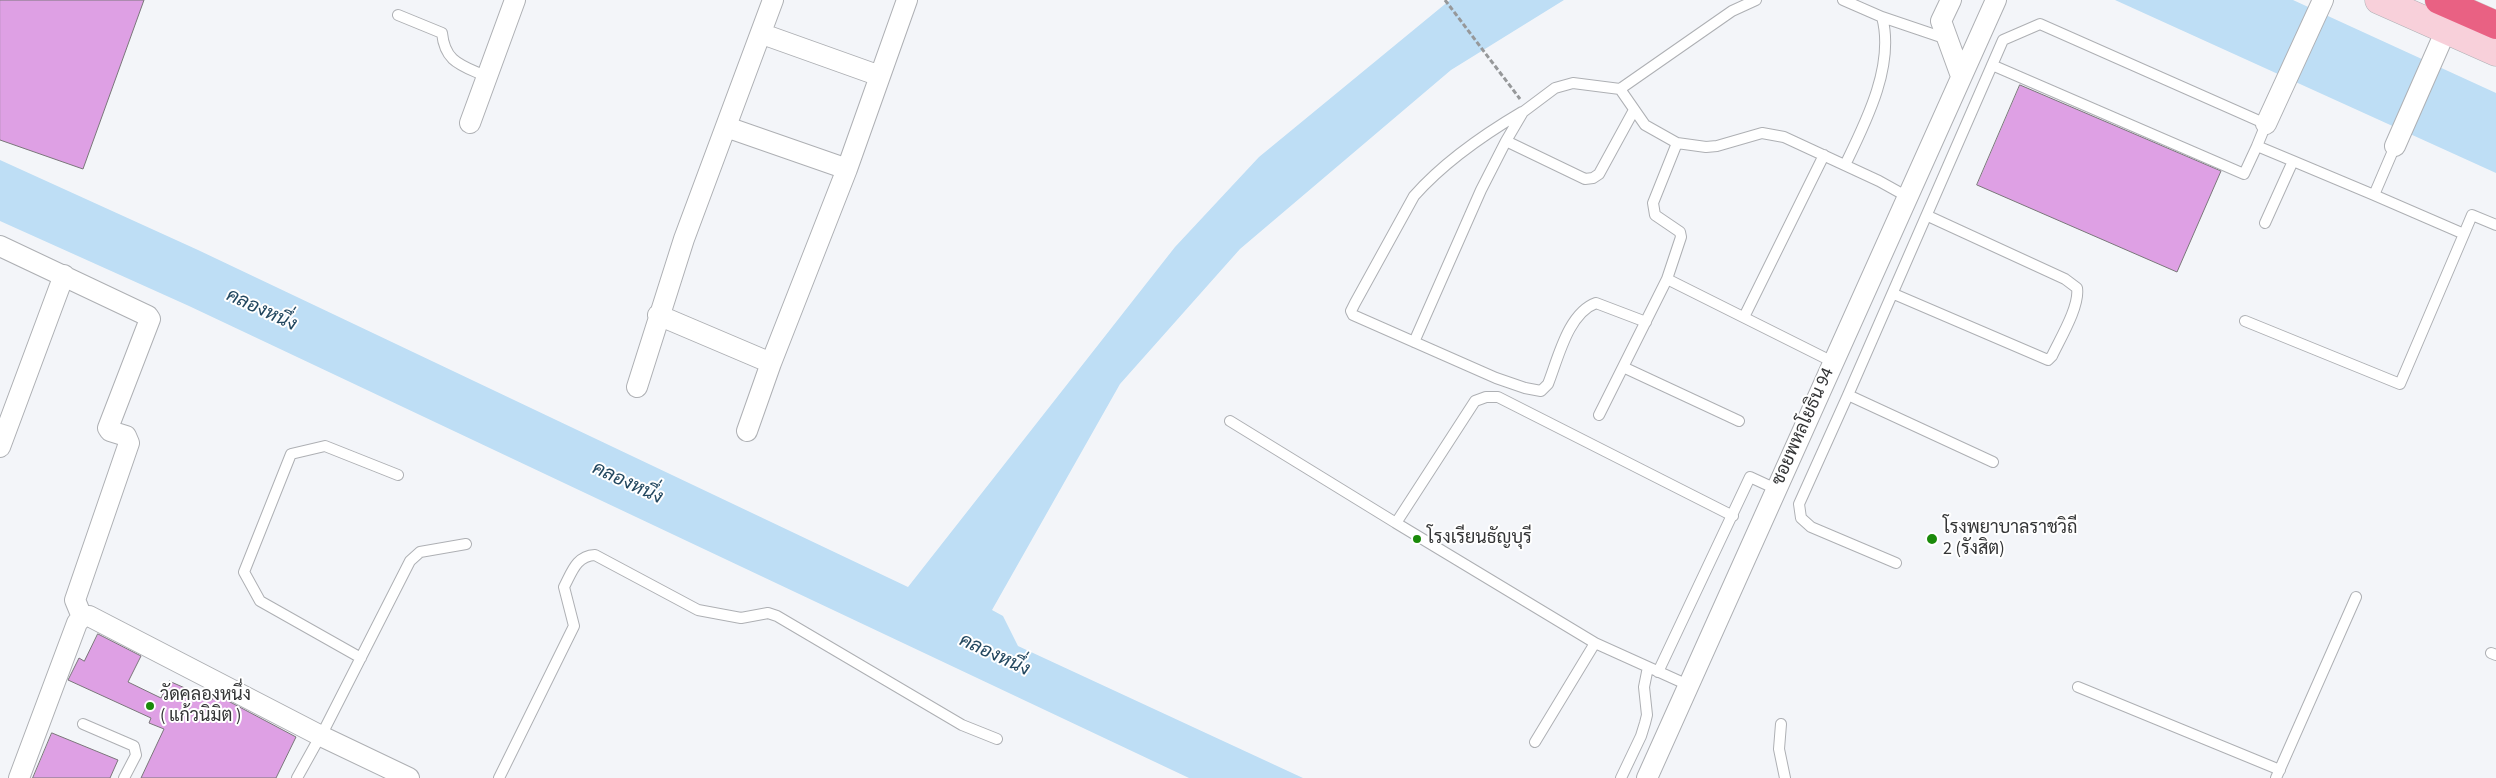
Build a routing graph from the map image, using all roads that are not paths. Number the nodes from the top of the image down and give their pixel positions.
1 (516, 0) edge
2 (772, 0) edge
3 (907, 0) edge
4 (1756, 0) edge
5 (1843, 0) edge
6 (1951, 0) edge
7 (1996, 0) edge
8 (2323, 0) edge
9 (2379, 0) edge
10 (2439, 0) edge
11 (398, 15) dead end
12 (1882, 17) junction
13 (2496, 25) edge
14 (768, 36) dead end
15 (2443, 38) junction
16 (1947, 39) junction
17 (2496, 52) edge
18 (1992, 65) junction
19 (880, 76) junction
20 (1961, 76) junction
21 (488, 77) junction
22 (1620, 89) junction
23 (1525, 110) junction
24 (1634, 110) junction
25 (470, 123) dead end
26 (2266, 124) junction
27 (735, 130) dead end
28 (1506, 141) junction
29 (1677, 143) junction
30 (2256, 146) junction
31 (2396, 146) joint
32 (1824, 156) junction
33 (2293, 161) junction
34 (1845, 165) junction
35 (846, 169) junction
36 (2374, 195) junction
37 (1906, 196) junction
38 (1928, 216) junction
39 (2265, 224) dead end
40 (2496, 225) edge
41 (2464, 234) junction
42 (0, 246) edge
43 (64, 275) junction
44 (1667, 278) junction
45 (1894, 294) junction
46 (658, 315) junction
47 (1744, 317) junction
48 (2245, 321) dead end
49 (1646, 322) junction
50 (1414, 342) junction
51 (1833, 362) junction
52 (771, 363) junction
53 (1622, 367) junction
54 (638, 387) dead end
55 (1848, 395) junction
56 (1599, 415) dead end
57 (1739, 420) dead end
58 (1230, 421) dead end
59 (747, 431) dead end
60 (0, 448) edge
61 (1993, 462) dead end
62 (398, 475) dead end
63 (1776, 489) junction
64 (1733, 516) junction
65 (1396, 524) junction
66 (466, 544) dead end
67 (1896, 564) dead end
68 (2356, 597) dead end
69 (85, 617) junction
70 (1595, 643) junction
71 (361, 658) junction
72 (1653, 669) junction
73 (1688, 685) junction
74 (2078, 687) dead end
75 (83, 724) dead end
76 (1781, 724) dead end
77 (319, 739) junction
78 (997, 740) dead end
79 (1535, 742) dead end
80 (2278, 774) edge
81 (19, 778) edge
82 (124, 778) edge
83 (297, 778) edge
84 (409, 778) edge
85 (499, 778) edge
86 (1621, 778) edge
87 (1647, 778) edge
88 (1785, 778) edge

1 - 21 street
2 - 46 street
3 - 19 street
4 - 22 lane
5 - 12 lane
6 - 16 street
7 - 20 street, ซอยพหลโยธิน 94
8 - 26 street
9 - 15 main road
10 - 13 highway
11 - 21 lane
12 - 16 lane
12 - 34 lane
14 - 19 street
15 - 17 main road
15 - 31 street
16 - 20 street
18 - 26 lane
18 - 30 lane
18 - 38 lane
19 - 35 street
20 - 37 street, ซอยพหลโยธิน 94
21 - 25 street
22 - 23 lane
22 - 24 lane
23 - 28 lane
23 - 50 lane
24 - 28 lane
24 - 29 lane
26 - 30 lane
27 - 35 street
28 - 50 lane
29 - 32 lane
29 - 44 lane
30 - 33 lane
31 - 36 lane
32 - 34 lane
32 - 47 lane
33 - 36 lane
33 - 39 lane
34 - 37 lane
35 - 52 street
36 - 41 lane
37 - 51 street, ซอยพหลโยธิน 94
38 - 45 lane
38 - 45 lane
40 - 41 lane
41 - 48 lane
42 - 43 street
43 - 60 street
43 - 69 street
44 - 47 lane
44 - 49 lane
45 - 55 lane
46 - 52 street
46 - 54 street
47 - 51 lane
49 - 50 lane
49 - 53 lane
51 - 63 street, ซอยพหลโยธิน 94
52 - 59 street
53 - 56 lane
53 - 57 lane
55 - 61 lane
55 - 67 lane
58 - 65 lane
62 - 71 lane
63 - 64 lane
63 - 73 street, ซอยพหลโยธิน 94
64 - 65 lane
64 - 72 lane
65 - 70 lane
66 - 71 lane
68 - 80 lane
69 - 77 street
69 - 81 street
70 - 72 lane
70 - 79 lane
71 - 77 lane
72 - 73 lane
72 - 86 lane
73 - 87 street, ซอยพหลโยธิน 94
74 - 80 lane
75 - 82 lane
76 - 88 lane
77 - 83 lane
77 - 84 street
78 - 85 lane

